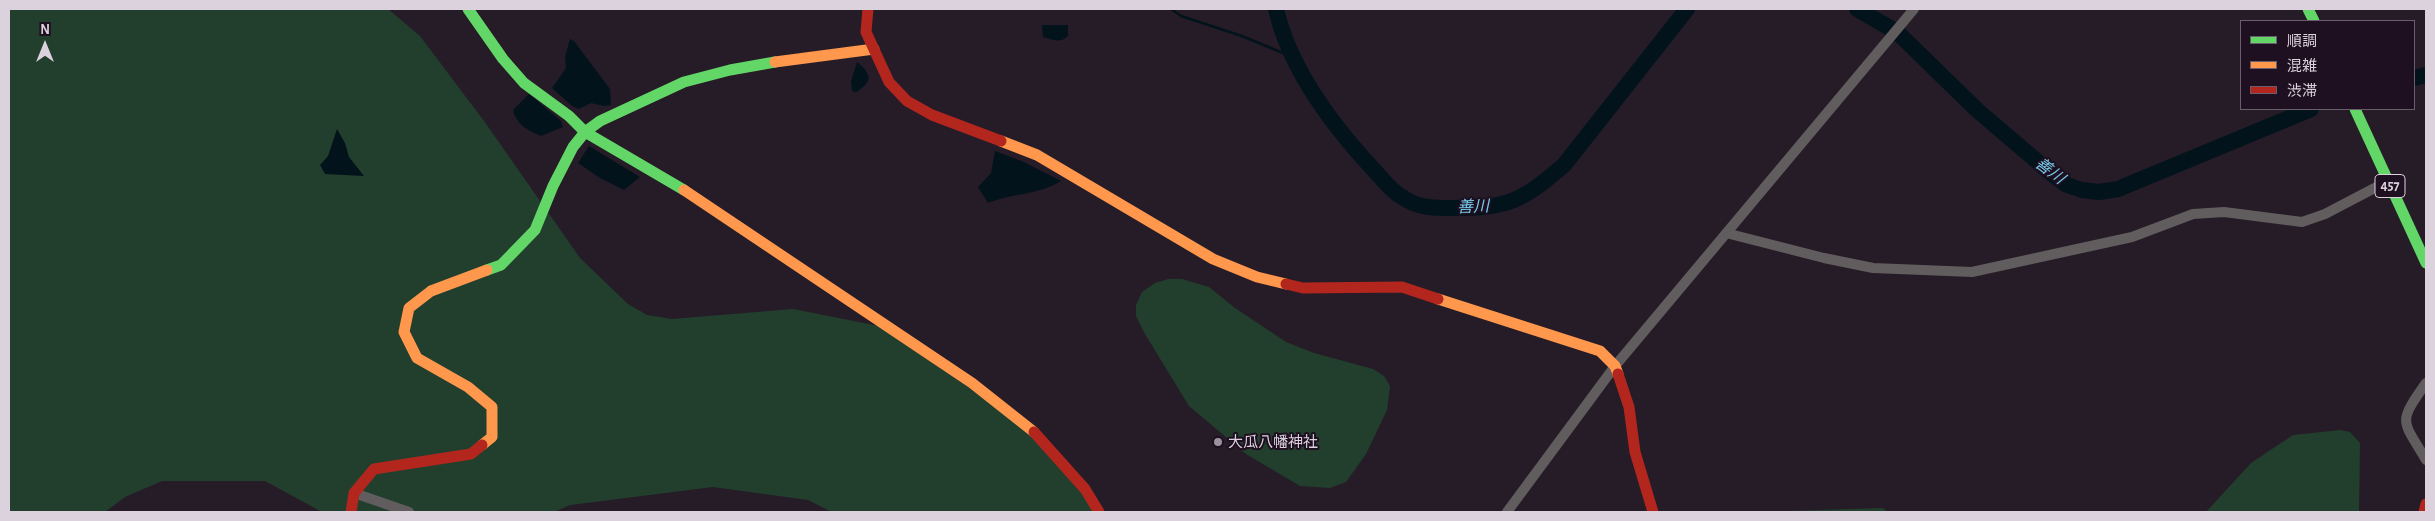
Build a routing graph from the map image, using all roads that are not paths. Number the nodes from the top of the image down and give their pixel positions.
1 (468, 9) edge
2 (868, 9) edge
3 (1913, 10) edge
4 (874, 49) junction
5 (2355, 110) edge
6 (585, 132) junction
7 (2388, 181) junction
8 (1726, 232) junction
9 (2426, 263) edge
10 (1615, 366) junction
11 (2426, 383) edge
12 (2426, 460) edge
13 (354, 493) junction
14 (2426, 504) edge
15 (351, 512) edge
16 (409, 512) edge
17 (1099, 512) edge
18 (1507, 512) edge
19 (1653, 512) edge
20 (2424, 512) edge

1 - 6 main road
2 - 4 main road
3 - 8 street
4 - 6 main road
4 - 10 main road
5 - 7 main road, 457
6 - 13 main road
6 - 17 main road
7 - 8 street
7 - 9 main road, 457
8 - 10 street
10 - 18 street
10 - 19 main road
11 - 12 street
13 - 15 main road
13 - 16 street
14 - 20 main road

